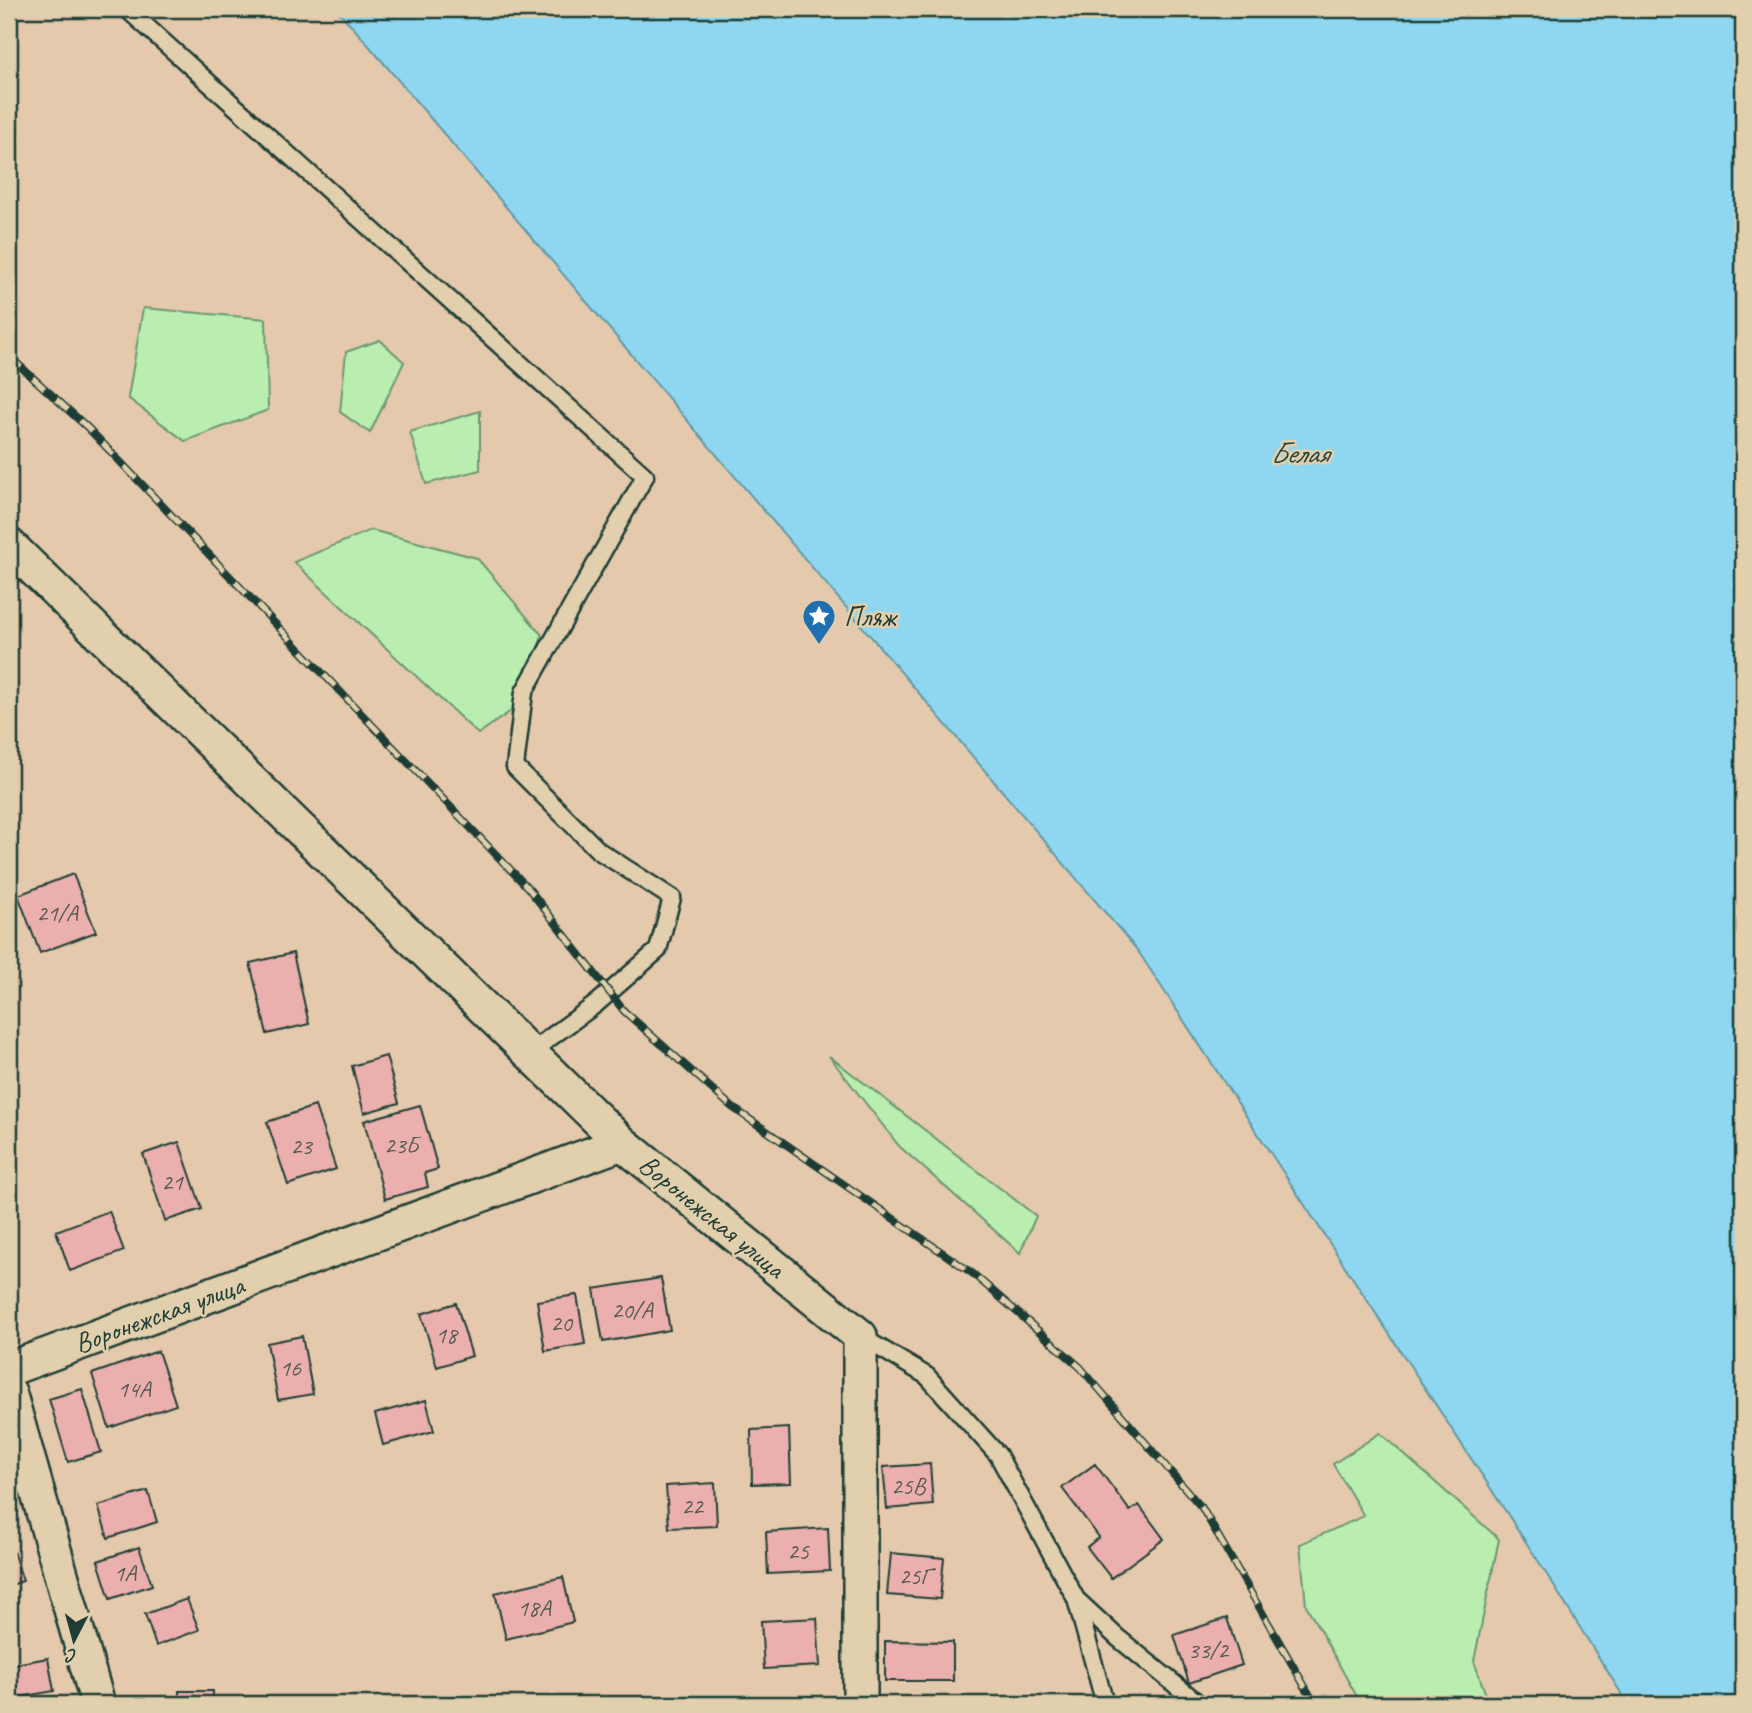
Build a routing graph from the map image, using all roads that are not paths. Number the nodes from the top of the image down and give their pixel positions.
1 (127, 9) edge
2 (9, 545) edge
3 (529, 1053) junction
4 (622, 1143) junction
5 (860, 1336) junction
6 (9, 1369) edge
7 (9, 1392) edge
8 (1076, 1599) junction
9 (98, 1704) edge
10 (860, 1704) edge
11 (1105, 1704) edge
12 (1199, 1704) edge

1 - 3 lane
2 - 3 street
3 - 4 street
4 - 5 street, Воронежская улица
4 - 6 street, Воронежская улица
5 - 8 lane
5 - 10 street
7 - 9 street
8 - 11 lane
8 - 12 lane

